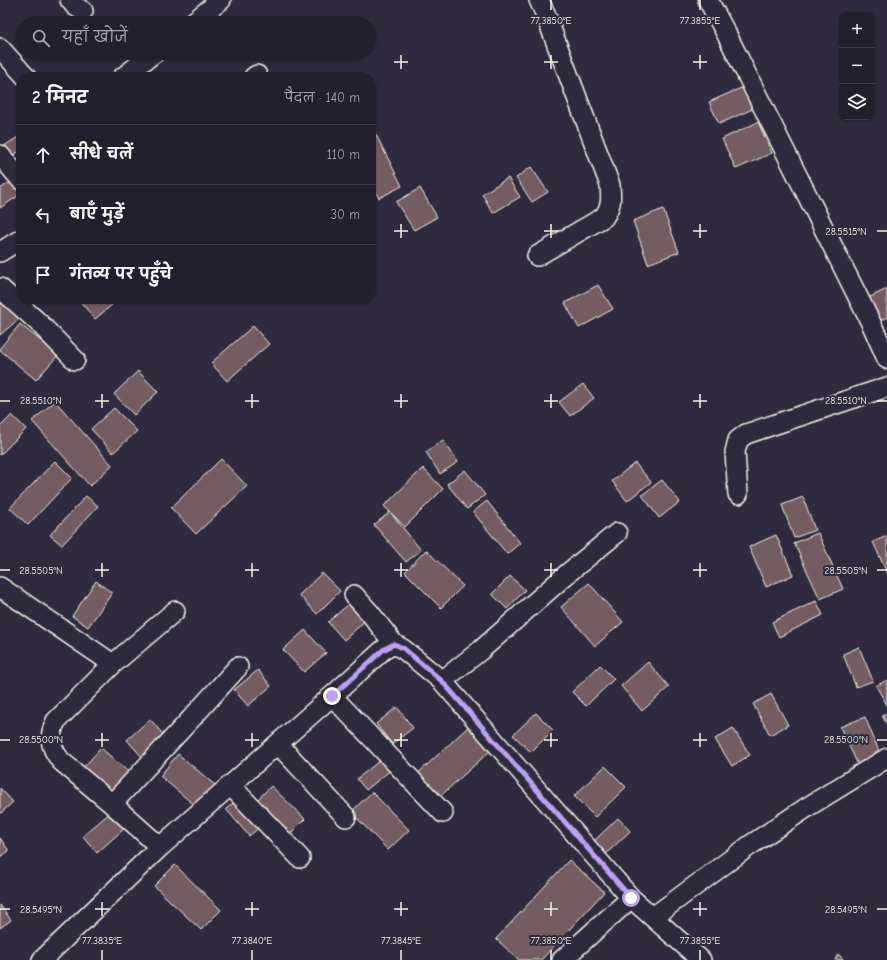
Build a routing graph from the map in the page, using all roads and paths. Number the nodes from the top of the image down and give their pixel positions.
1 (221, 0) edge
2 (539, 0) edge
3 (708, 0) edge
4 (201, 16) edge
5 (0, 48) edge
6 (145, 60) edge
7 (22, 72) edge
8 (130, 72) edge
9 (0, 155) edge
10 (16, 174) edge
11 (16, 242) edge
12 (0, 252) edge
13 (537, 256) dead end
14 (0, 288) edge
15 (16, 302) edge
16 (18, 304) edge
17 (887, 359) edge
18 (75, 360) dead end
19 (887, 387) edge
20 (738, 494) dead end
21 (617, 533) dead end
22 (0, 587) edge
23 (354, 595) dead end
24 (174, 611) dead end
25 (394, 644) junction
26 (113, 664) junction
27 (238, 667) dead end
28 (442, 681) junction
29 (332, 696) junction
30 (278, 744) junction
31 (887, 758) edge
32 (230, 785) junction
33 (112, 804) junction
34 (444, 812) dead end
35 (346, 817) dead end
36 (160, 847) junction
37 (300, 858) dead end
38 (631, 898) junction
39 (653, 917) junction
40 (42, 960) edge
41 (562, 960) edge
42 (702, 960) edge

1 - 4 street
2 - 13 street
3 - 17 street
5 - 7 street
6 - 8 street
9 - 10 street
11 - 12 street
14 - 15 street
16 - 18 street
19 - 20 street
21 - 28 street
22 - 26 street
23 - 25 street
24 - 26 street
25 - 28 street
25 - 29 street
26 - 33 street
27 - 33 street
28 - 38 street
29 - 30 street
29 - 34 street
30 - 32 street
30 - 35 street
31 - 39 street
32 - 36 street
32 - 37 street
33 - 36 street
36 - 40 street
38 - 39 street
38 - 41 street
39 - 42 street

